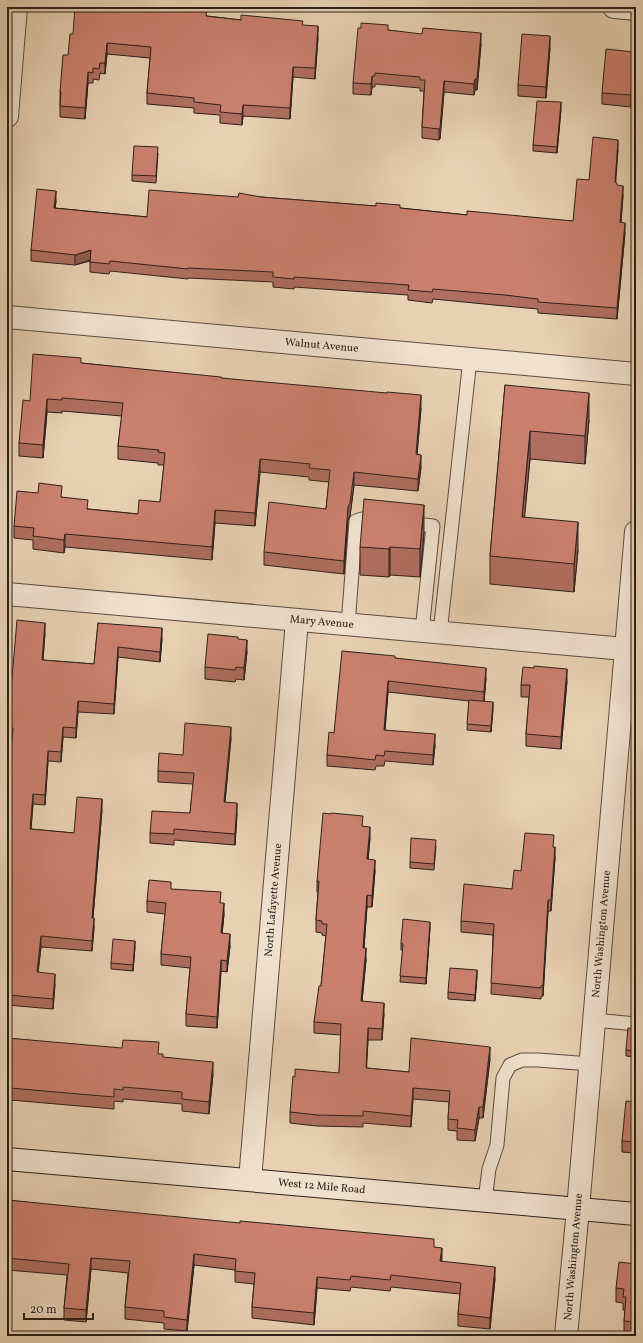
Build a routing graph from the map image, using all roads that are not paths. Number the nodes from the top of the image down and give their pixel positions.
1 (16, 7) edge
2 (614, 7) edge
3 (636, 9) edge
4 (7, 116) edge
5 (7, 317) edge
6 (470, 359) junction
7 (636, 374) edge
8 (433, 526) junction
9 (452, 528) junction
10 (636, 532) edge
11 (7, 594) edge
12 (296, 620) junction
13 (348, 625) junction
14 (431, 632) junction
15 (631, 650) edge
16 (594, 1020) junction
17 (636, 1024) edge
18 (591, 1064) junction
19 (7, 1159) edge
20 (250, 1180) junction
21 (485, 1200) junction
22 (578, 1209) junction
23 (636, 1214) edge
24 (566, 1336) edge

1 - 4 street
2 - 3 street
5 - 6 street, Walnut Avenue
6 - 7 street, Walnut Avenue
6 - 9 lane
8 - 9 lane
8 - 13 lane
8 - 14 lane
9 - 14 lane
10 - 15 street, North Washington Avenue
11 - 12 street, Mary Avenue
12 - 13 street, Mary Avenue
12 - 20 street, North Lafayette Avenue
13 - 14 street, Mary Avenue
14 - 15 street, Mary Avenue
15 - 16 street, North Washington Avenue
16 - 17 lane
16 - 18 street, North Washington Avenue
18 - 21 lane
18 - 22 street, North Washington Avenue
19 - 20 street, West 12 Mile Road
20 - 21 street, West 12 Mile Road
21 - 22 street, West 12 Mile Road
22 - 23 street, West 12 Mile Road
22 - 24 street, North Washington Avenue

